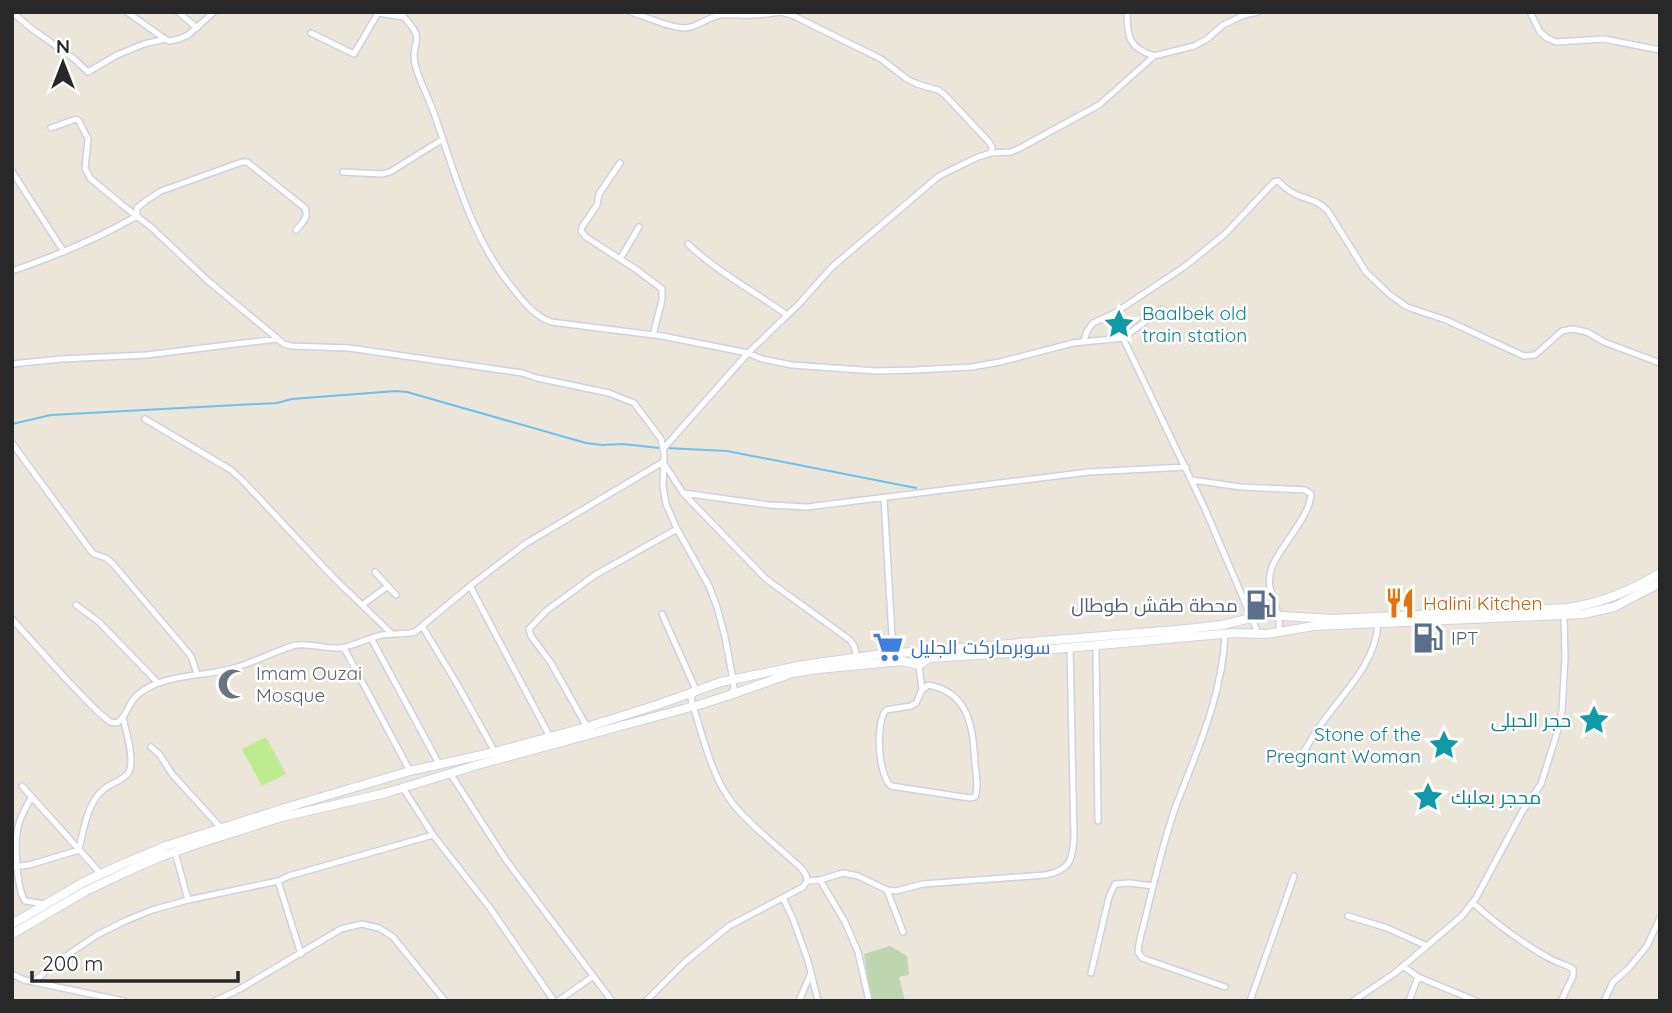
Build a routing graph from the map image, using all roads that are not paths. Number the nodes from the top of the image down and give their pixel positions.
1 (12, 12) edge
2 (127, 12) edge
3 (178, 12) edge
4 (214, 12) edge
5 (631, 12) edge
6 (781, 12) edge
7 (1127, 12) edge
8 (1258, 12) edge
9 (1530, 12) edge
10 (402, 14) edge
11 (751, 14) edge
12 (197, 28) junction
13 (311, 33) dead end
14 (164, 39) junction
15 (1660, 50) edge
16 (1154, 56) junction
17 (51, 128) dead end
18 (443, 139) junction
19 (991, 153) junction
20 (620, 163) dead end
21 (343, 172) dead end
22 (13, 173) edge
23 (137, 216) junction
24 (639, 227) dead end
25 (296, 230) dead end
26 (688, 244) dead end
27 (64, 253) junction
28 (620, 259) junction
29 (12, 271) edge
30 (1162, 309) dead end
31 (787, 315) junction
32 (653, 335) junction
33 (1123, 338) junction
34 (277, 339) junction
35 (1084, 341) junction
36 (748, 353) junction
37 (1660, 363) edge
38 (12, 364) edge
39 (145, 419) dead end
40 (12, 443) edge
41 (663, 449) junction
42 (663, 462) junction
43 (1186, 467) junction
44 (1192, 480) junction
45 (683, 493) junction
46 (884, 499) junction
47 (677, 529) junction
48 (375, 572) dead end
49 (1660, 573) edge
50 (1660, 583) edge
51 (388, 586) junction
52 (470, 586) junction
53 (396, 595) dead end
54 (76, 605) dead end
55 (362, 605) junction
56 (662, 614) dead end
57 (1278, 615) junction
58 (1564, 615) junction
59 (12, 618) edge
60 (1253, 618) junction
61 (1378, 624) junction
62 (422, 626) junction
63 (1278, 632) junction
64 (1225, 633) junction
65 (1258, 633) junction
66 (392, 634) junction
67 (371, 638) junction
68 (1096, 645) junction
69 (1070, 647) junction
70 (344, 648) junction
71 (893, 653) junction
72 (857, 657) junction
73 (919, 665) junction
74 (197, 674) junction
75 (733, 680) junction
76 (158, 683) junction
77 (922, 690) junction
78 (695, 691) junction
79 (730, 695) junction
80 (693, 706) junction
81 (122, 718) junction
82 (587, 727) junction
83 (550, 737) junction
84 (151, 747) dead end
85 (495, 752) junction
86 (1302, 755) dead end
87 (439, 764) junction
88 (413, 771) junction
89 (450, 773) junction
90 (382, 779) junction
91 (418, 783) junction
92 (22, 786) dead end
93 (403, 788) junction
94 (386, 793) junction
95 (31, 797) junction
96 (1098, 821) dead end
97 (221, 828) junction
98 (433, 835) junction
99 (79, 850) junction
100 (175, 852) junction
101 (15, 867) edge
102 (101, 874) junction
103 (1294, 876) dead end
104 (820, 880) junction
105 (278, 881) junction
106 (807, 881) junction
107 (1153, 887) junction
108 (887, 890) junction
109 (783, 898) junction
110 (188, 900) junction
111 (1473, 903) junction
112 (46, 904) junction
113 (1348, 916) dead end
114 (1660, 918) edge
115 (12, 924) edge
116 (903, 932) dead end
117 (12, 934) edge
118 (1427, 946) junction
119 (301, 954) junction
120 (1403, 966) junction
121 (811, 973) junction
122 (1091, 973) dead end
123 (12, 974) edge
124 (592, 976) junction
125 (1418, 977) junction
126 (33, 982) junction
127 (1226, 987) dead end
128 (124, 1001) edge
129 (215, 1001) edge
130 (445, 1001) edge
131 (556, 1001) edge
132 (612, 1001) edge
133 (646, 1001) edge
134 (799, 1001) edge
135 (818, 1001) edge
136 (869, 1001) edge
137 (1250, 1001) edge
138 (1353, 1001) edge
139 (1409, 1001) edge
140 (1476, 1001) edge
141 (1561, 1001) edge
142 (1604, 1001) edge

1 - 14 street
2 - 14 street
3 - 12 street
4 - 12 street
5 - 11 street
6 - 11 street
6 - 19 street
7 - 16 street
8 - 16 street
9 - 15 street
10 - 13 street
10 - 18 street
12 - 14 street
16 - 19 street
17 - 23 street
18 - 21 street
18 - 32 street
19 - 31 street
20 - 28 street
22 - 27 street
23 - 25 street
23 - 27 street
23 - 34 street
24 - 28 street
26 - 31 street
27 - 29 street
28 - 32 street
30 - 33 street
31 - 36 street
32 - 36 street
33 - 35 street
33 - 43 street
34 - 38 street
34 - 41 street
35 - 36 street
35 - 37 street
36 - 41 street
39 - 55 street
40 - 74 street
41 - 42 street
42 - 45 street
42 - 47 street
42 - 52 street
43 - 44 street
43 - 46 street
44 - 57 street
44 - 60 street
45 - 46 street
45 - 72 street
46 - 71 street
47 - 75 street
47 - 82 street
48 - 51 street
49 - 57 main road
50 - 58 main road
51 - 53 street
51 - 55 street
52 - 62 street
52 - 83 street
54 - 76 street
55 - 66 street
56 - 78 street
57 - 60 main road
57 - 63 street
58 - 61 main road
58 - 111 street
59 - 81 street
60 - 65 street
60 - 71 main road
61 - 63 main road
61 - 86 street
62 - 66 street
62 - 85 street
63 - 65 main road
64 - 65 main road
64 - 68 main road
64 - 107 street
66 - 67 street
67 - 70 street
67 - 87 street
68 - 69 main road
68 - 96 street
69 - 73 main road
69 - 108 street
70 - 74 street
70 - 88 street
71 - 72 main road
72 - 75 main road
73 - 77 street
73 - 79 main road
74 - 76 street
75 - 78 main road
75 - 79 street
76 - 81 street
77 - 77 street
78 - 80 street
78 - 82 main road
79 - 80 main road
80 - 89 main road
80 - 106 street
81 - 99 street
82 - 83 main road
83 - 85 main road
84 - 97 street
85 - 87 main road
87 - 88 main road
88 - 90 main road
88 - 91 main road
89 - 91 main road
89 - 124 street
90 - 94 main road
90 - 97 main road
91 - 93 main road
92 - 95 street
93 - 94 main road
93 - 98 street
94 - 100 main road
95 - 99 street
95 - 101 street
97 - 102 main road
98 - 105 street
98 - 131 street
99 - 101 street
99 - 102 street
100 - 110 street
100 - 117 main road
101 - 112 street
102 - 112 main road
103 - 137 street
104 - 106 street
104 - 108 street
104 - 136 street
105 - 110 street
105 - 119 street
106 - 109 street
107 - 122 street
107 - 127 street
108 - 116 street
109 - 121 street
109 - 133 street
110 - 126 street
111 - 118 street
111 - 141 street
112 - 115 main road
113 - 118 street
114 - 142 street
118 - 120 street
119 - 129 street
119 - 130 street
120 - 125 street
120 - 138 street
121 - 134 street
121 - 135 street
123 - 126 street
124 - 131 street
124 - 132 street
125 - 139 street
125 - 140 street
126 - 128 street

